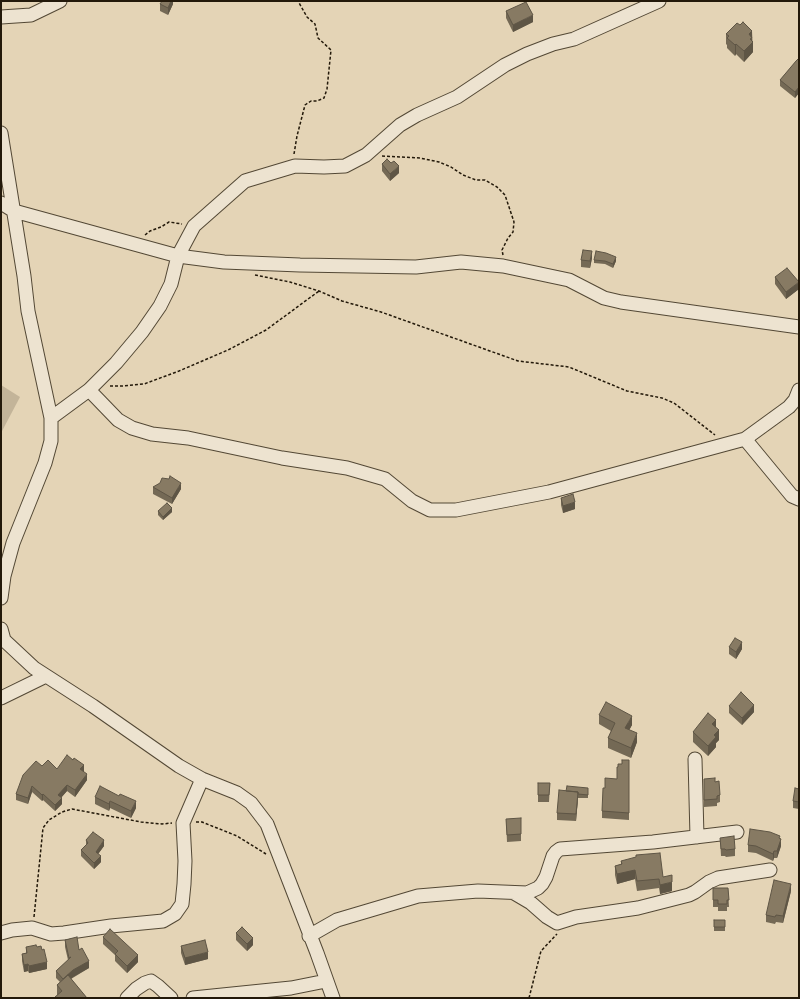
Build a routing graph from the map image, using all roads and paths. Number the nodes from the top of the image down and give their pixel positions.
1 (60, 1) edge
2 (298, 1) edge
3 (659, 1) edge
4 (1, 17) edge
5 (1, 133) edge
6 (366, 155) junction
7 (295, 166) junction
8 (1, 203) edge
9 (14, 211) junction
10 (194, 226) junction
11 (130, 244) junction
12 (178, 256) junction
13 (503, 266) junction
14 (253, 275) dead end
15 (319, 291) junction
16 (799, 327) edge
17 (91, 387) junction
18 (799, 390) edge
19 (50, 418) junction
20 (745, 440) junction
21 (730, 444) junction
22 (799, 499) edge
23 (1, 598) edge
24 (2, 636) edge
25 (46, 676) junction
26 (1, 698) edge
27 (695, 759) dead end
28 (202, 779) junction
29 (183, 823) junction
30 (736, 832) dead end
31 (697, 837) junction
32 (283, 865) junction
33 (770, 870) dead end
34 (514, 893) junction
35 (32, 928) junction
36 (1, 933) edge
37 (559, 933) dead end
38 (309, 936) junction
39 (326, 981) junction
40 (127, 998) edge
41 (171, 998) edge
42 (194, 998) edge
43 (333, 998) edge
44 (529, 998) edge

1 - 4 street
2 - 7 path
3 - 6 street
5 - 9 street
6 - 7 street
6 - 13 path
7 - 10 street
8 - 9 street
9 - 11 street
9 - 19 street
10 - 11 path
10 - 12 street
11 - 12 street
12 - 13 street
12 - 17 street
13 - 16 street
14 - 15 path
15 - 17 path
15 - 21 path
17 - 19 street
17 - 21 street
18 - 20 street
19 - 23 street
20 - 21 street
20 - 22 street
24 - 25 street
25 - 26 street
25 - 28 street
27 - 31 street
28 - 29 street
28 - 32 street
29 - 32 path
29 - 35 street
29 - 35 path
30 - 31 street
31 - 34 street
32 - 38 street
33 - 34 street
34 - 38 street
35 - 36 street
37 - 44 path
38 - 39 street
39 - 42 street
39 - 43 street
40 - 41 street

